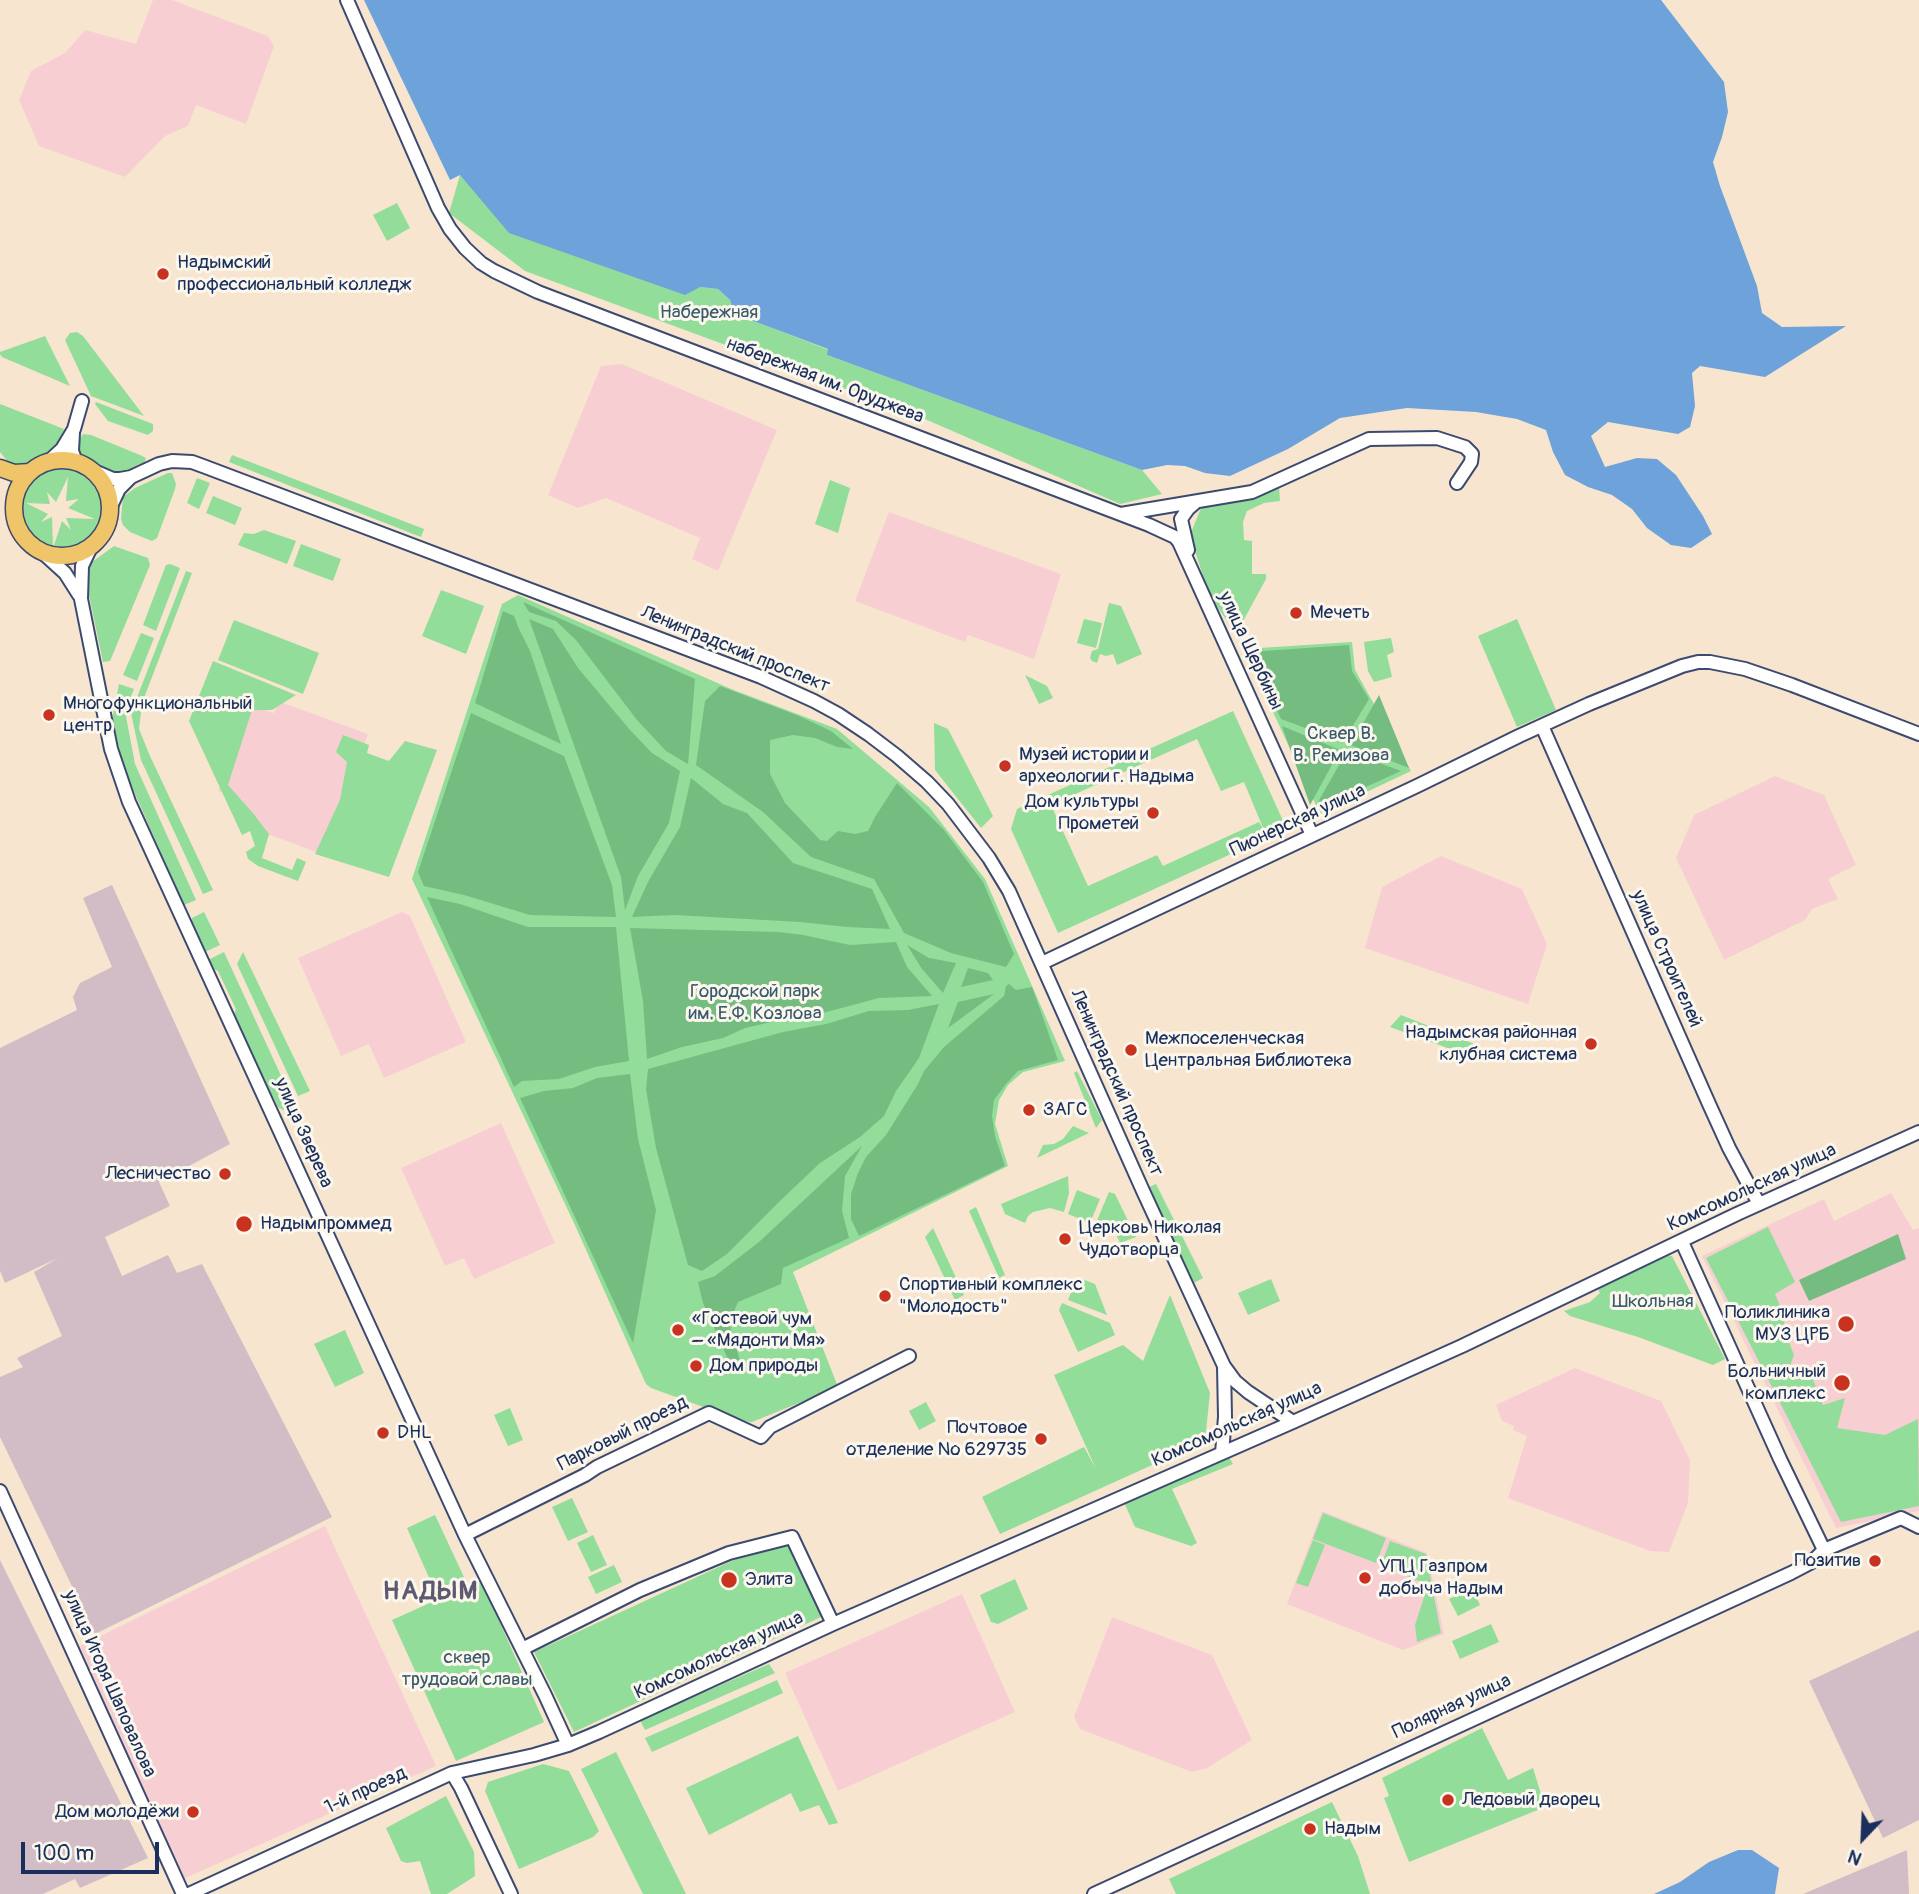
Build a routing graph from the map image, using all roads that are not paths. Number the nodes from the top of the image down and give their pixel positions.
1 (347, 0) edge
2 (82, 401) dead end
3 (74, 429) junction
4 (48, 462) junction
5 (76, 462) junction
6 (0, 468) edge
7 (92, 470) junction
8 (30, 472) junction
9 (0, 474) edge
10 (131, 477) junction
11 (1457, 483) dead end
12 (15, 496) junction
13 (1197, 502) junction
14 (1179, 505) junction
15 (111, 506) junction
16 (1121, 514) junction
17 (1149, 525) junction
18 (91, 547) junction
19 (43, 553) junction
20 (1187, 560) junction
21 (81, 599) junction
22 (1542, 726) junction
23 (1919, 734) edge
24 (1312, 835) junction
25 (1042, 963) junction
26 (1919, 1132) edge
27 (1759, 1204) junction
28 (1682, 1242) junction
29 (909, 1356) dead end
30 (1224, 1366) junction
31 (1293, 1422) junction
32 (1222, 1453) junction
33 (0, 1491) edge
34 (1919, 1527) edge
35 (466, 1535) junction
36 (1824, 1550) junction
37 (833, 1624) junction
38 (522, 1648) junction
39 (568, 1745) junction
40 (452, 1773) junction
41 (183, 1894) edge
42 (189, 1894) edge
43 (511, 1894) edge
44 (1094, 1894) edge

1 - 16 street, набережная им. Оруджева
2 - 3 street
3 - 4 street
3 - 5 street
4 - 5 main road
4 - 8 main road
5 - 7 main road
6 - 8 main road
7 - 10 street
7 - 15 main road
8 - 12 main road
9 - 12 main road
10 - 15 street
10 - 25 street, Ленинградский проспект
11 - 13 street
12 - 19 main road
13 - 14 street
13 - 20 street
14 - 16 street
14 - 17 street
15 - 18 main road
16 - 17 street, набережная им. Оруджева
17 - 20 street, набережная им. Оруджева
18 - 19 main road
18 - 21 street, улица Зверева
19 - 21 street, улица Зверева
20 - 24 street, улица Щербины
21 - 35 street, улица Зверева
22 - 23 street, Пионерская улица
22 - 24 street, Пионерская улица
22 - 27 street, улица Строителей
24 - 25 street, Пионерская улица
25 - 30 street, Ленинградский проспект
26 - 27 street, Комсомольская улица
27 - 28 street, Комсомольская улица
28 - 31 street, Комсомольская улица
28 - 36 street
29 - 35 street, Парковый проезд
30 - 31 street
30 - 32 street
31 - 32 street, Комсомольская улица
32 - 37 street, Комсомольская улица
33 - 41 street, улица Игоря Шаповалова
34 - 36 street, Полярная улица
35 - 38 street, улица Зверева
36 - 44 street, Полярная улица
37 - 38 street
37 - 39 street, Комсомольская улица
38 - 39 street, улица Зверева
39 - 40 street, 1-й проезд
40 - 42 street, 1-й проезд
40 - 43 street

